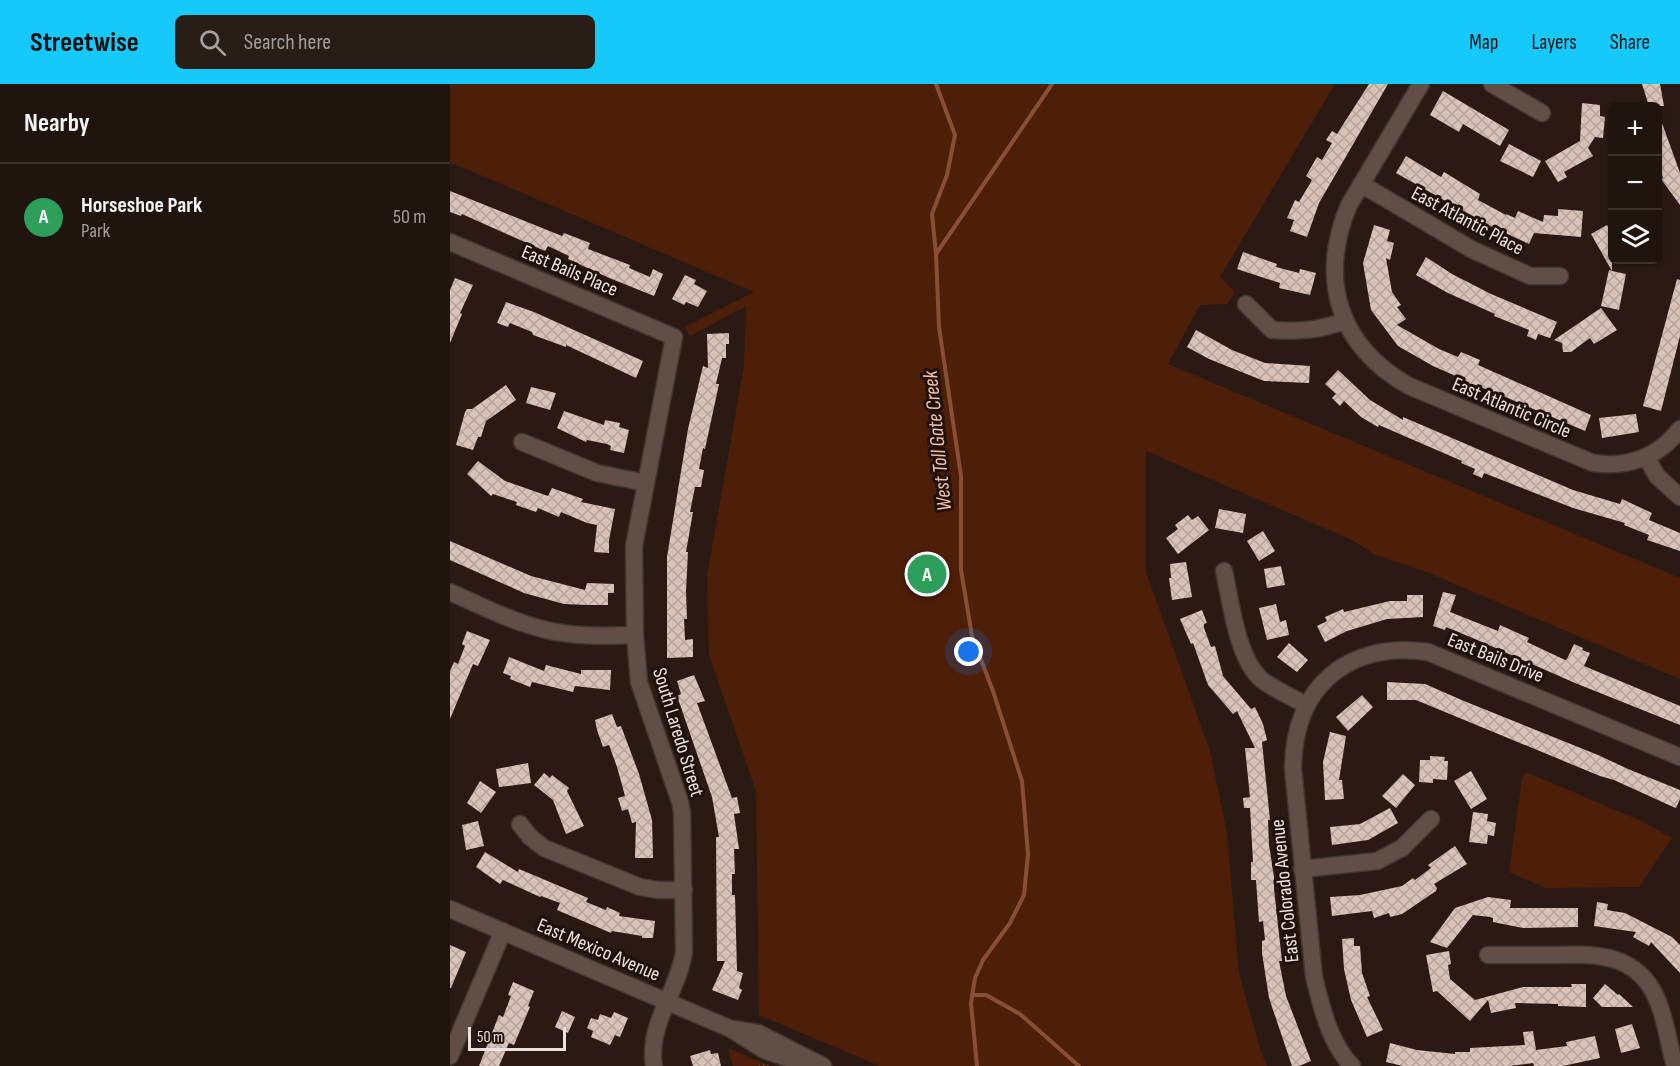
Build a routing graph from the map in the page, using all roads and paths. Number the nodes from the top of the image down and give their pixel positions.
1 (1421, 84) edge
2 (1492, 84) edge
3 (1542, 113) dead end
4 (1361, 184) junction
5 (450, 242) edge
6 (1560, 276) dead end
7 (1246, 304) dead end
8 (1346, 321) junction
9 (674, 337) joint
10 (1680, 429) edge
11 (522, 442) dead end
12 (1646, 457) junction
13 (646, 483) junction
14 (1680, 497) edge
15 (1224, 571) dead end
16 (450, 593) edge
17 (636, 635) junction
18 (1306, 705) junction
19 (1680, 756) edge
20 (1431, 819) dead end
21 (520, 824) dead end
22 (1302, 869) junction
23 (684, 890) junction
24 (450, 909) edge
25 (503, 931) junction
26 (1488, 955) dead end
27 (668, 1001) junction
28 (731, 1029) junction
29 (450, 1056) edge
30 (654, 1066) edge
31 (810, 1066) edge
32 (823, 1066) edge
33 (1352, 1066) edge
34 (1675, 1066) edge

1 - 4 street, East Atlantic Circle
2 - 3 street
4 - 6 street, East Atlantic Place
4 - 8 street, East Atlantic Circle
5 - 9 street, East Bails Place
7 - 8 street
8 - 12 street, East Atlantic Circle
9 - 13 street, South Laredo Street
10 - 12 street, East Atlantic Circle
11 - 13 street
12 - 14 street
13 - 17 street, South Laredo Street
15 - 18 street
16 - 17 street
17 - 23 street, South Laredo Street
18 - 19 street, East Bails Drive
18 - 22 street, East Colorado Avenue
20 - 22 street
21 - 23 street
22 - 33 street, East Colorado Avenue
23 - 27 street, South Laredo Street
24 - 25 street, East Mexico Avenue
25 - 27 street, East Mexico Avenue
25 - 29 street
26 - 34 street
27 - 28 street, East Mexico Avenue
27 - 30 street, South Laredo Street
28 - 31 street, East Mexico Avenue
28 - 32 street, East Mexico Avenue

